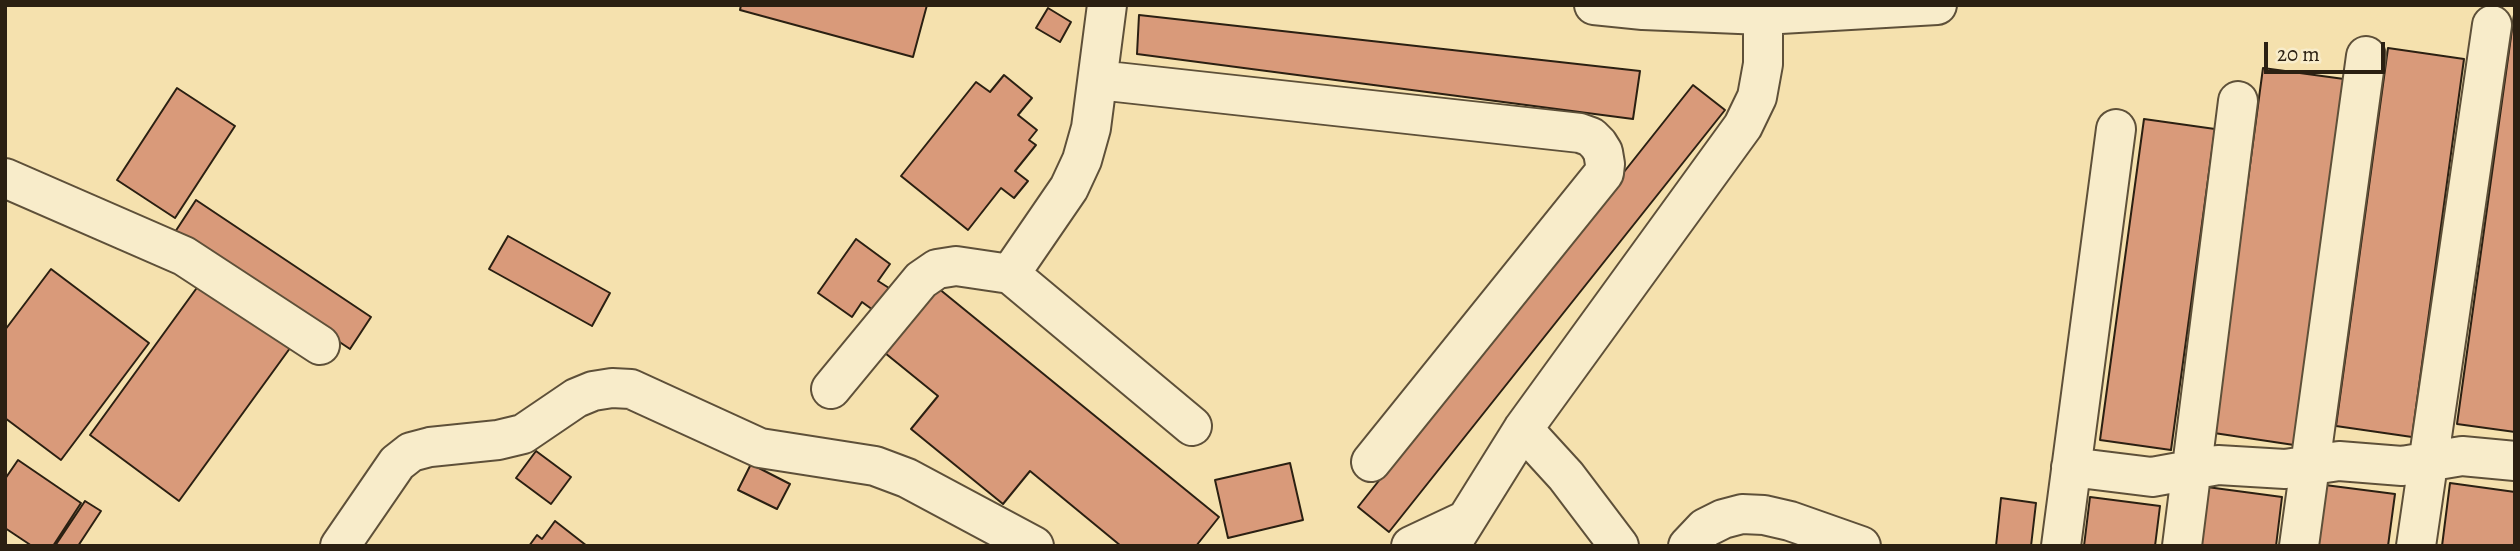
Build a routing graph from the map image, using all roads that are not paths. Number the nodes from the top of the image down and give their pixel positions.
1 (1107, 5) edge
2 (1594, 5) edge
3 (1937, 5) edge
4 (1763, 15) junction
5 (2492, 25) dead end
6 (2366, 56) dead end
7 (1098, 80) junction
8 (2238, 101) dead end
9 (2116, 129) dead end
10 (5, 178) edge
11 (1010, 274) junction
12 (320, 345) dead end
13 (831, 389) dead end
14 (1192, 426) dead end
15 (1523, 429) junction
16 (2429, 461) junction
17 (2515, 461) edge
18 (1371, 462) dead end
19 (2310, 466) junction
20 (2071, 467) junction
21 (2192, 470) junction
22 (1456, 534) edge
23 (341, 546) edge
24 (1034, 546) edge
25 (1411, 546) edge
26 (1619, 546) edge
27 (1688, 546) edge
28 (1861, 546) edge
29 (2061, 546) edge
30 (2182, 546) edge
31 (2299, 546) edge
32 (2416, 546) edge

1 - 7 street
2 - 4 street
3 - 4 street
4 - 15 street
5 - 16 street
6 - 19 street
7 - 11 street
7 - 18 street
8 - 21 street
9 - 20 street
10 - 12 street
11 - 13 street
11 - 14 street
15 - 22 street
15 - 26 street
16 - 17 street
16 - 19 street
16 - 32 street
19 - 21 street
19 - 31 street
20 - 21 street
20 - 29 street
21 - 30 street
22 - 25 street
23 - 24 street
27 - 28 street

